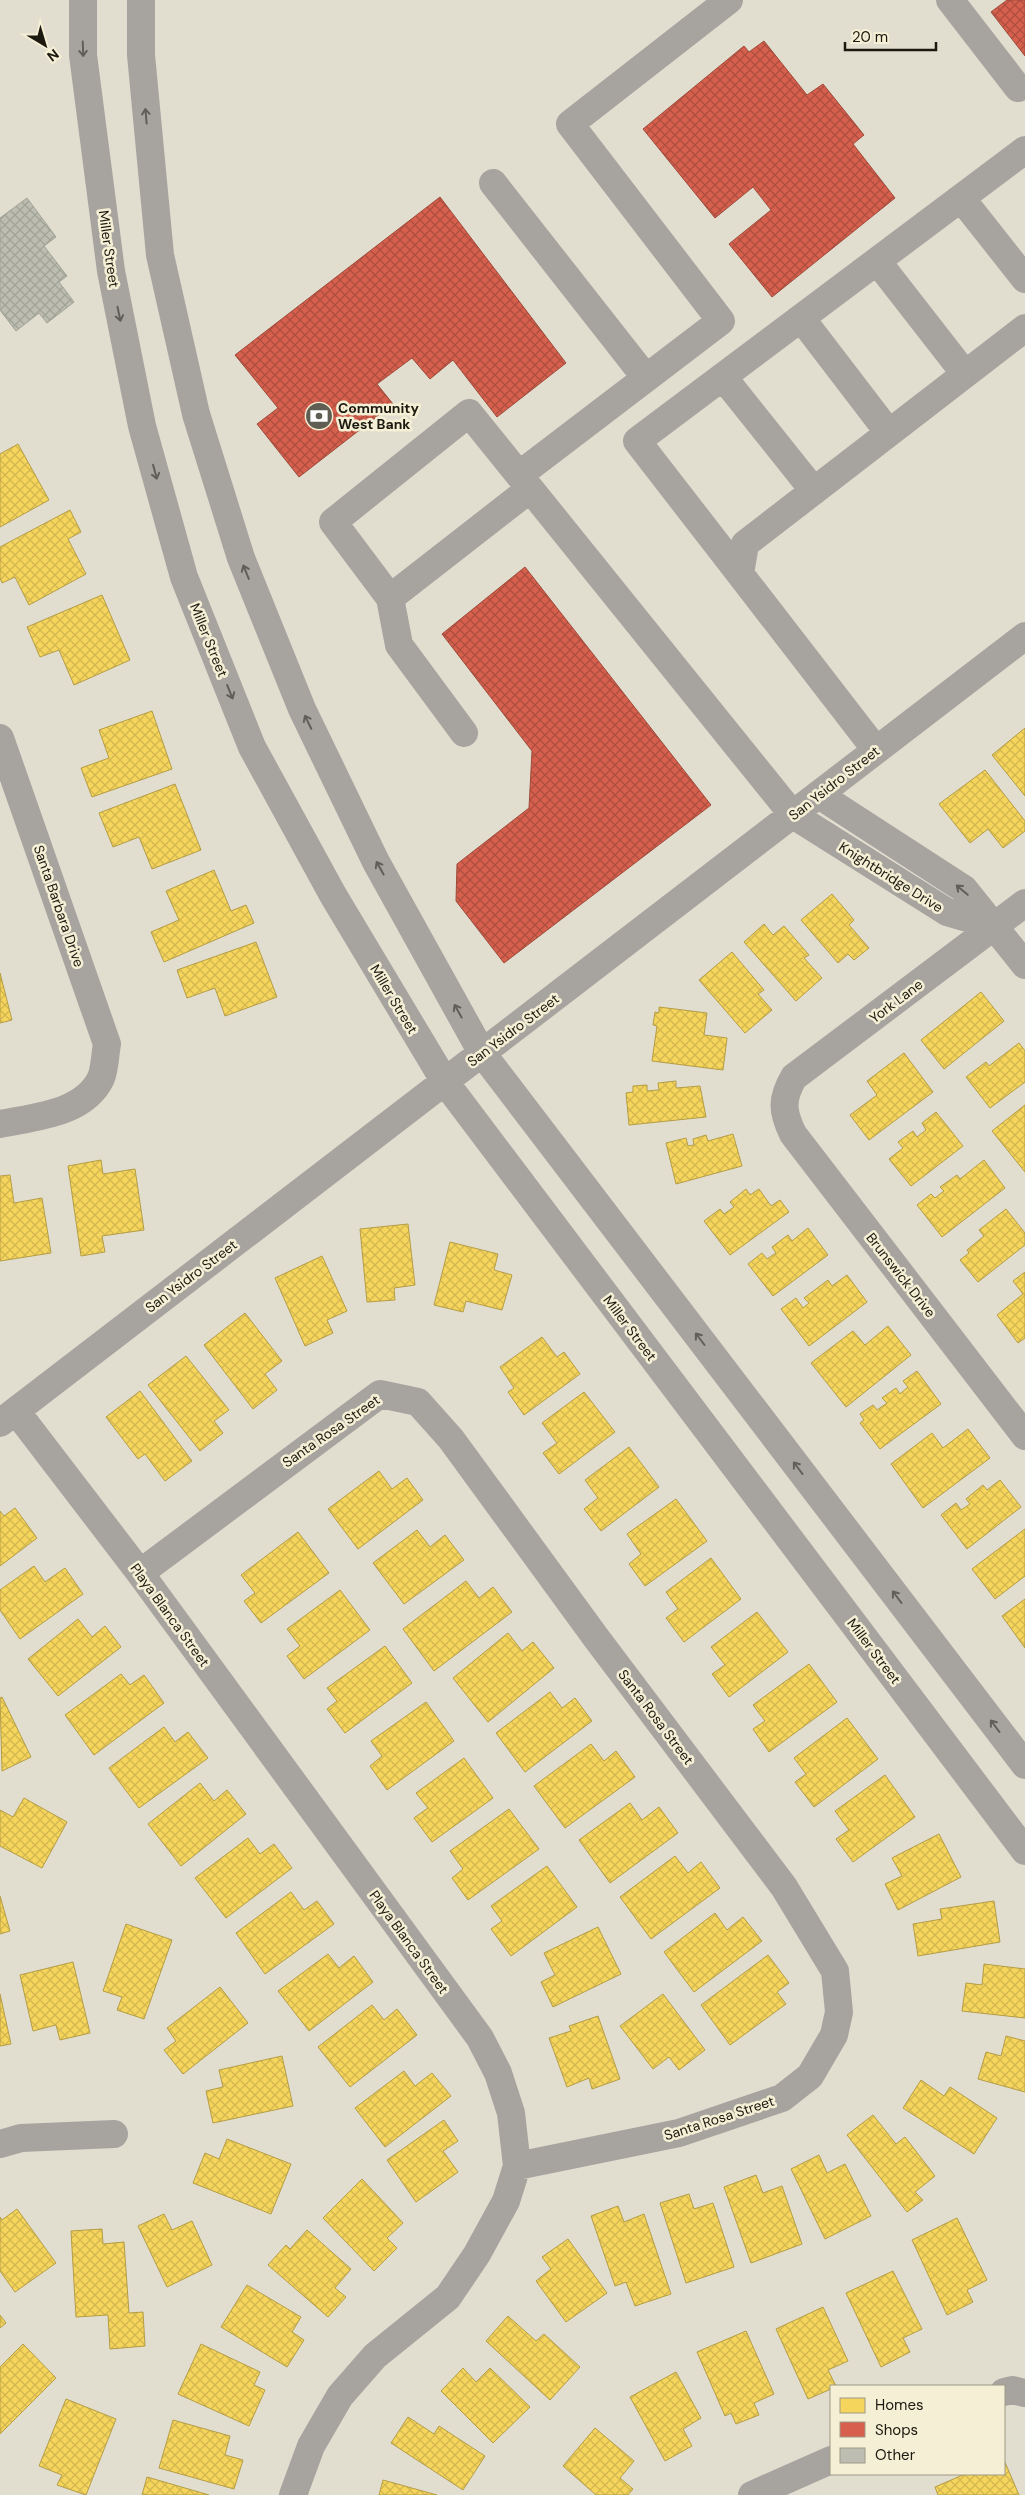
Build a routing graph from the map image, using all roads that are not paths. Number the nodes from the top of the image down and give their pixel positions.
1 (83, 0) edge
2 (142, 0) edge
3 (729, 0) edge
4 (950, 0) edge
5 (1018, 88) dead end
6 (1025, 150) edge
7 (493, 183) dead end
8 (960, 198) junction
9 (877, 261) junction
10 (1025, 279) edge
11 (801, 318) junction
12 (1025, 328) edge
13 (965, 374) junction
14 (723, 377) junction
15 (646, 378) junction
16 (889, 433) junction
17 (525, 482) junction
18 (814, 491) junction
19 (740, 574) junction
20 (390, 598) junction
21 (1025, 636) edge
22 (464, 733) dead end
23 (1, 742) edge
24 (876, 750) junction
25 (819, 795) junction
26 (793, 815) junction
27 (1025, 904) edge
28 (995, 926) junction
29 (1025, 965) edge
30 (482, 1053) junction
31 (444, 1082) junction
32 (784, 1109) joint
33 (0, 1124) edge
34 (8, 1417) edge
35 (1025, 1436) edge
36 (140, 1573) junction
37 (1025, 1765) edge
38 (1025, 1851) edge
39 (114, 2134) dead end
40 (0, 2144) edge
41 (517, 2166) junction
42 (1005, 2392) edge
43 (1025, 2393) edge
44 (830, 2460) edge
45 (293, 2495) edge
46 (752, 2495) edge

1 -> 31 street, Miller Street
30 -> 2 street
3 - 15 street
4 - 5 street
6 - 8 street
7 - 15 street
8 - 9 street
8 - 10 street
9 - 11 street
9 - 13 street
11 - 14 street
11 - 16 street
12 - 13 street
13 - 16 street
14 - 18 street
14 - 19 street
15 - 17 street
16 - 18 street
17 - 20 street
17 - 20 street, Knightbridge Drive
17 - 26 street, Knightbridge Drive
18 - 19 street
19 - 24 street
20 - 22 street
21 - 24 street, San Ysidro Street
23 - 33 street, Santa Barbara Drive
24 - 25 street, San Ysidro Street
25 - 26 street, San Ysidro Street
28 -> 25 street, Knightbridge Drive
26 - 28 street, Knightbridge Drive
26 - 30 street, San Ysidro Street
27 - 28 street, York Lane
28 - 29 street, Knightbridge Drive
28 - 32 street, York Lane
30 - 31 street, San Ysidro Street
37 -> 30 street
31 - 34 street, San Ysidro Street
31 - 38 street, Miller Street
32 - 35 street, Brunswick Drive
34 - 36 street, Playa Blanca Street
36 - 41 street, Playa Blanca Street
36 - 41 street, Santa Rosa Street
39 - 40 street
41 - 45 street, Playa Blanca Street
42 - 43 street
44 - 46 street

